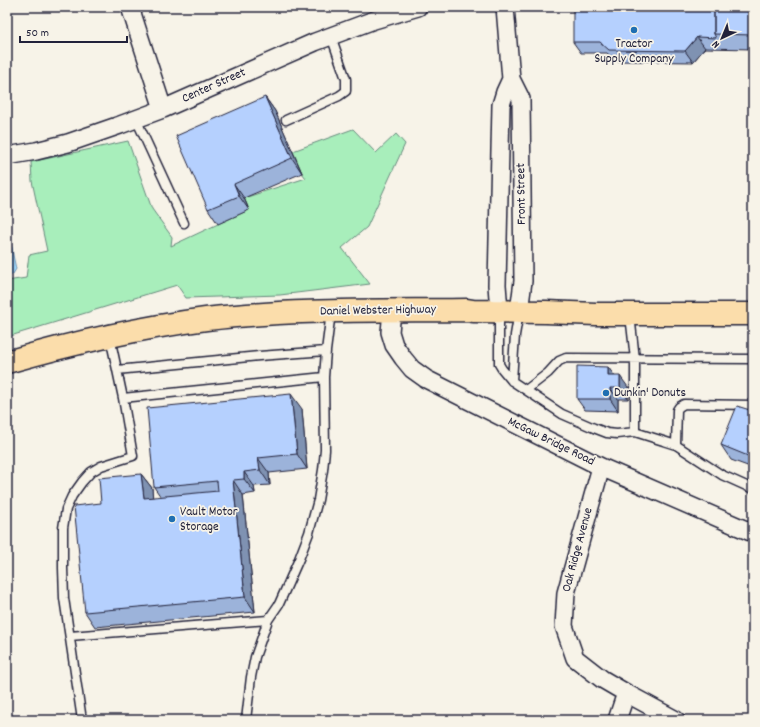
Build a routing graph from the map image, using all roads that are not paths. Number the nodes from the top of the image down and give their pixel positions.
1 (130, 7) edge
2 (418, 7) edge
3 (505, 7) edge
4 (372, 13) edge
5 (331, 36) junction
6 (511, 79) junction
7 (163, 109) junction
8 (136, 119) junction
9 (286, 120) dead end
10 (7, 156) edge
11 (184, 223) dead end
12 (332, 311) junction
13 (392, 311) junction
14 (509, 312) junction
15 (630, 314) junction
16 (753, 314) edge
17 (110, 336) junction
18 (326, 351) junction
19 (634, 359) junction
20 (753, 359) edge
21 (7, 362) edge
22 (117, 370) junction
23 (324, 377) junction
24 (512, 381) junction
25 (526, 390) junction
26 (123, 398) junction
27 (753, 405) edge
28 (636, 432) junction
29 (676, 445) junction
30 (601, 467) junction
31 (753, 489) edge
32 (753, 533) edge
33 (268, 620) junction
34 (70, 636) junction
35 (626, 693) junction
36 (82, 720) edge
37 (246, 720) edge
38 (617, 720) edge
39 (676, 720) edge

1 - 7 street
2 - 4 street, Center Street
3 - 6 street, Front Street
4 - 5 street, Center Street
5 - 7 street, Center Street
5 - 9 lane
6 - 14 street, Front Street
6 - 14 street, Front Street
7 - 8 street, Center Street
8 - 10 street, Center Street
8 - 11 lane
12 - 13 main road, Daniel Webster Highway
12 - 17 main road, Daniel Webster Highway
12 - 18 lane
13 - 14 main road, Daniel Webster Highway
13 - 30 street, McGaw Bridge Road
14 - 15 main road, Daniel Webster Highway
14 - 24 lane
14 - 24 lane
15 - 16 main road, Daniel Webster Highway
15 - 19 lane
17 - 21 main road, Daniel Webster Highway
17 - 22 lane
18 - 22 lane
18 - 23 lane
19 - 20 lane
19 - 25 lane
19 - 28 lane
22 - 26 lane
23 - 26 lane
23 - 33 lane
24 - 25 lane
25 - 28 lane
26 - 34 lane
27 - 29 lane
28 - 29 lane
29 - 31 lane
30 - 32 street, McGaw Bridge Road
30 - 35 street, Oak Ridge Avenue
33 - 34 lane
33 - 37 lane
34 - 36 lane
35 - 38 street
35 - 39 street, Oak Ridge Avenue

